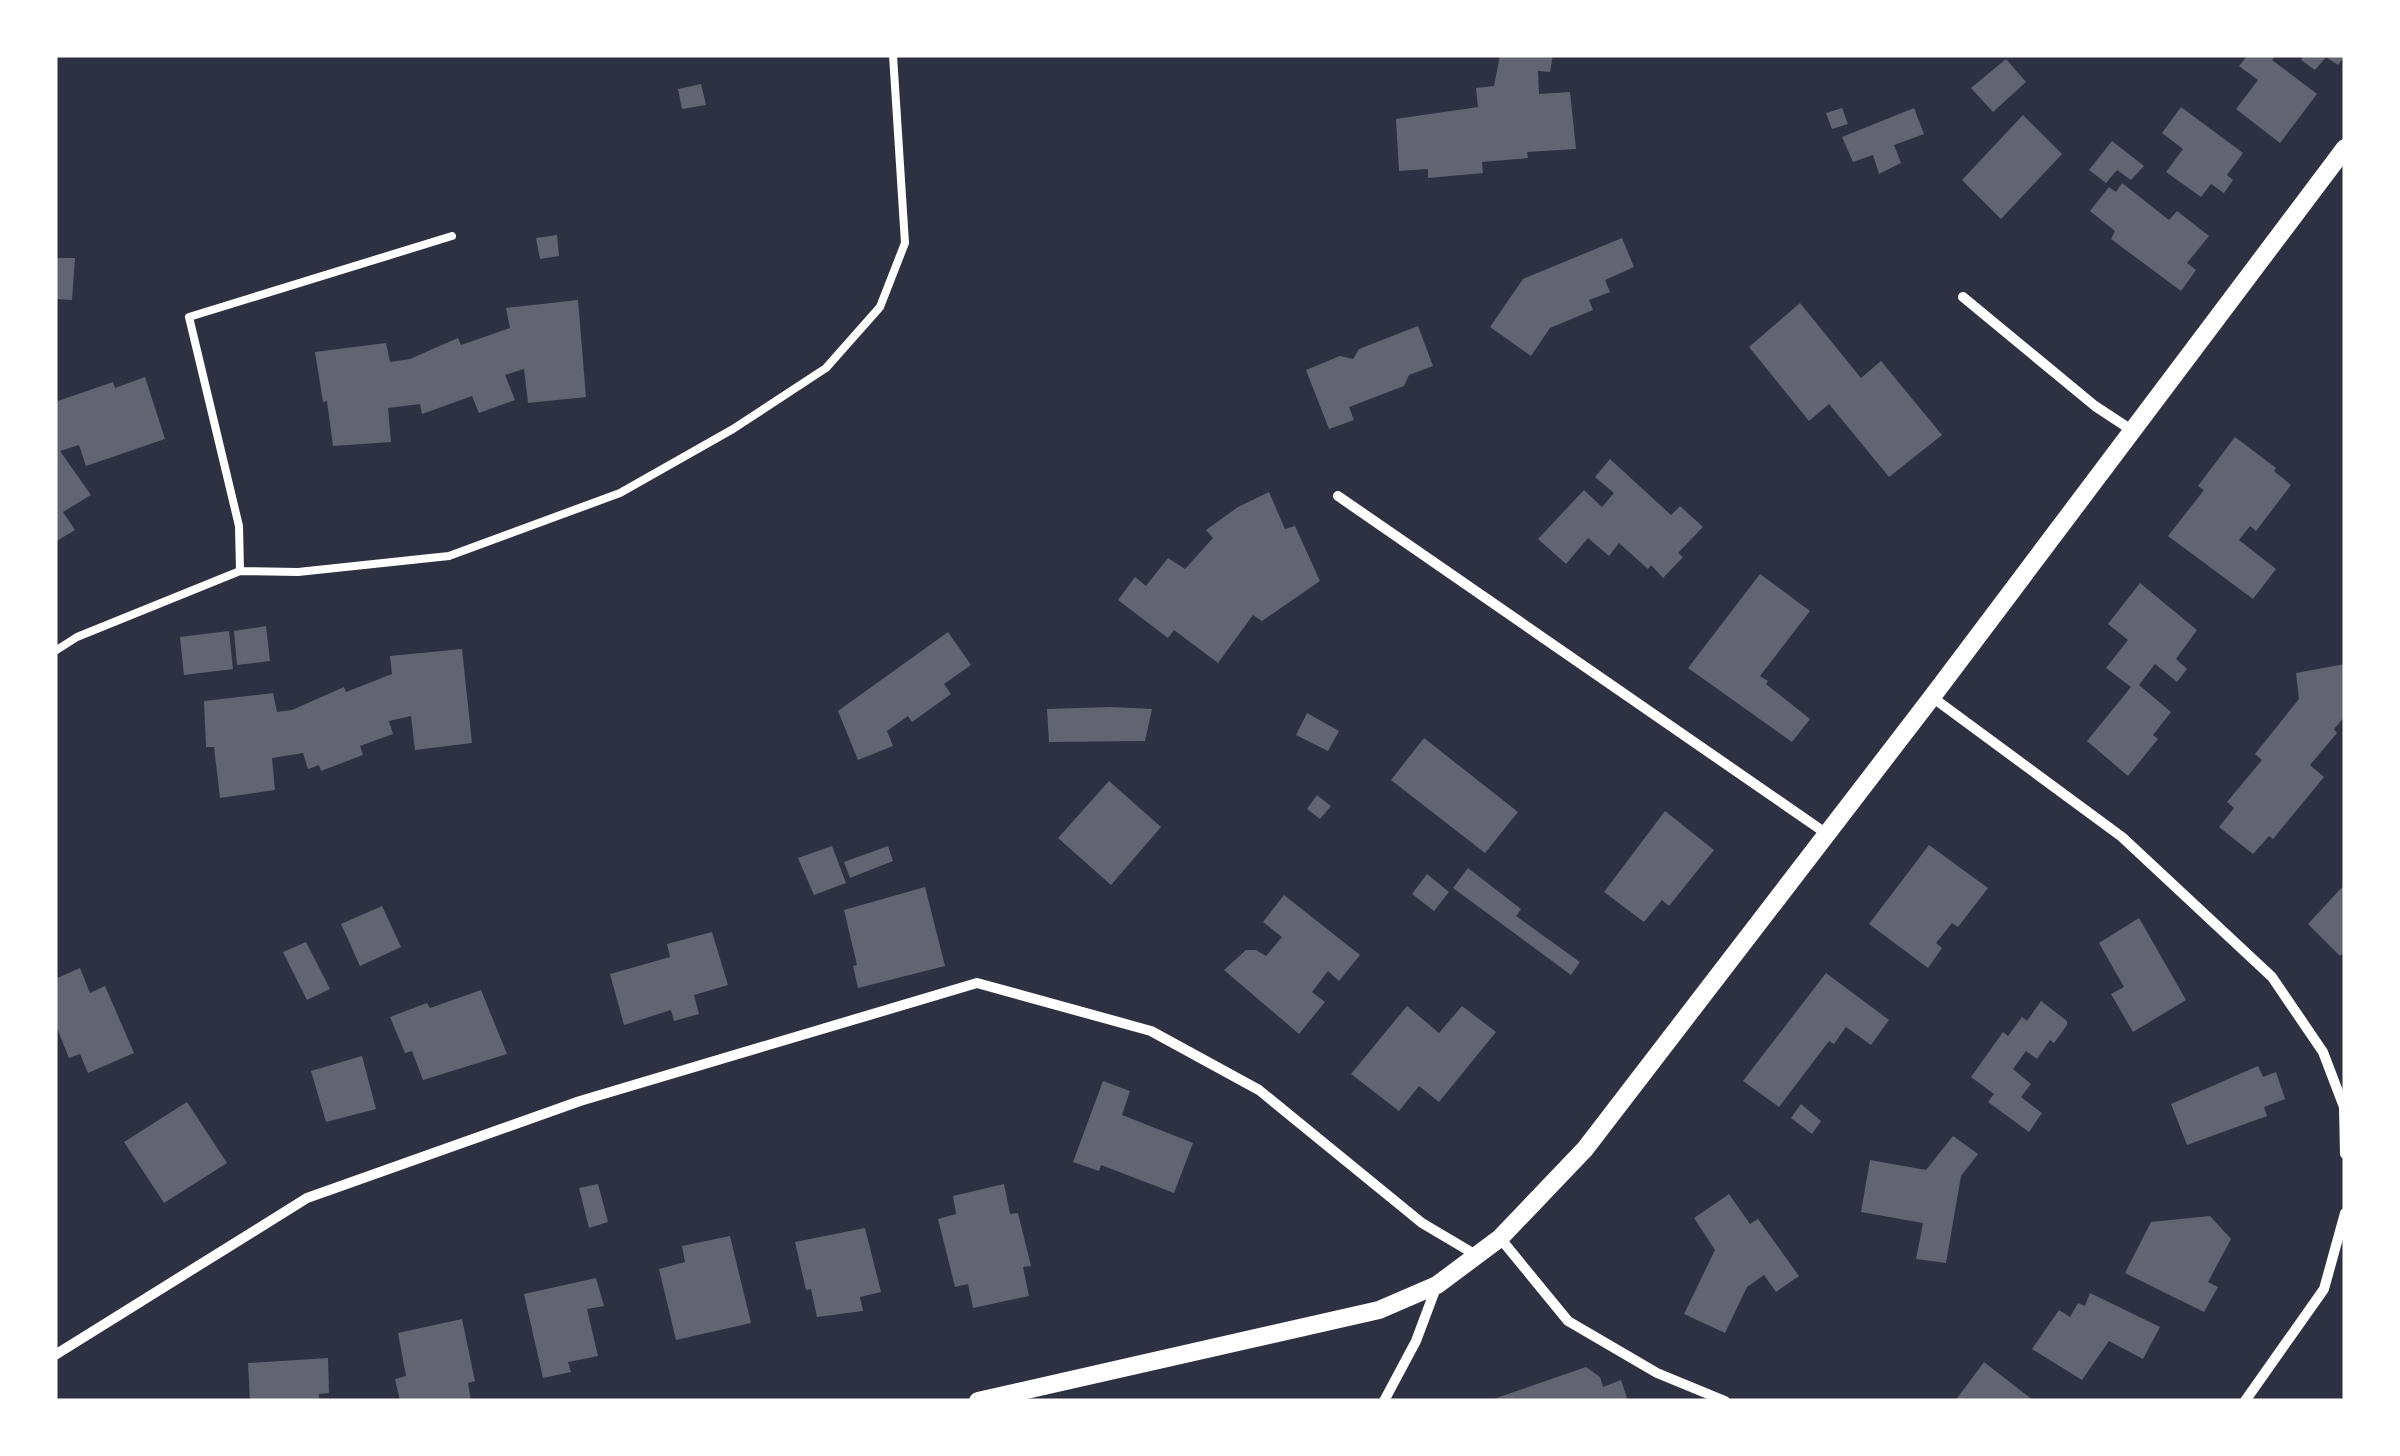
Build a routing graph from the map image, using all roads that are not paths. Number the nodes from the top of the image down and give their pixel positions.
1 (893, 55) edge
2 (2345, 148) edge
3 (452, 236) dead end
4 (1962, 297) dead end
5 (2133, 430) junction
6 (1338, 496) dead end
7 (240, 571) junction
8 (55, 650) edge
9 (1932, 697) junction
10 (1826, 834) junction
11 (2345, 1154) edge
12 (2345, 1213) edge
13 (1500, 1238) junction
14 (1476, 1255) junction
15 (1437, 1285) junction
16 (55, 1355) edge
17 (978, 1401) edge
18 (1384, 1401) edge
19 (1725, 1401) edge
20 (2245, 1401) edge

1 - 7 lane
2 - 5 street
3 - 7 lane
4 - 5 street
5 - 9 street
6 - 10 street
7 - 8 lane
9 - 10 street
9 - 11 street
10 - 13 street
12 - 20 street
13 - 14 street
13 - 19 street
14 - 15 street
14 - 16 street
15 - 17 street
15 - 18 street

